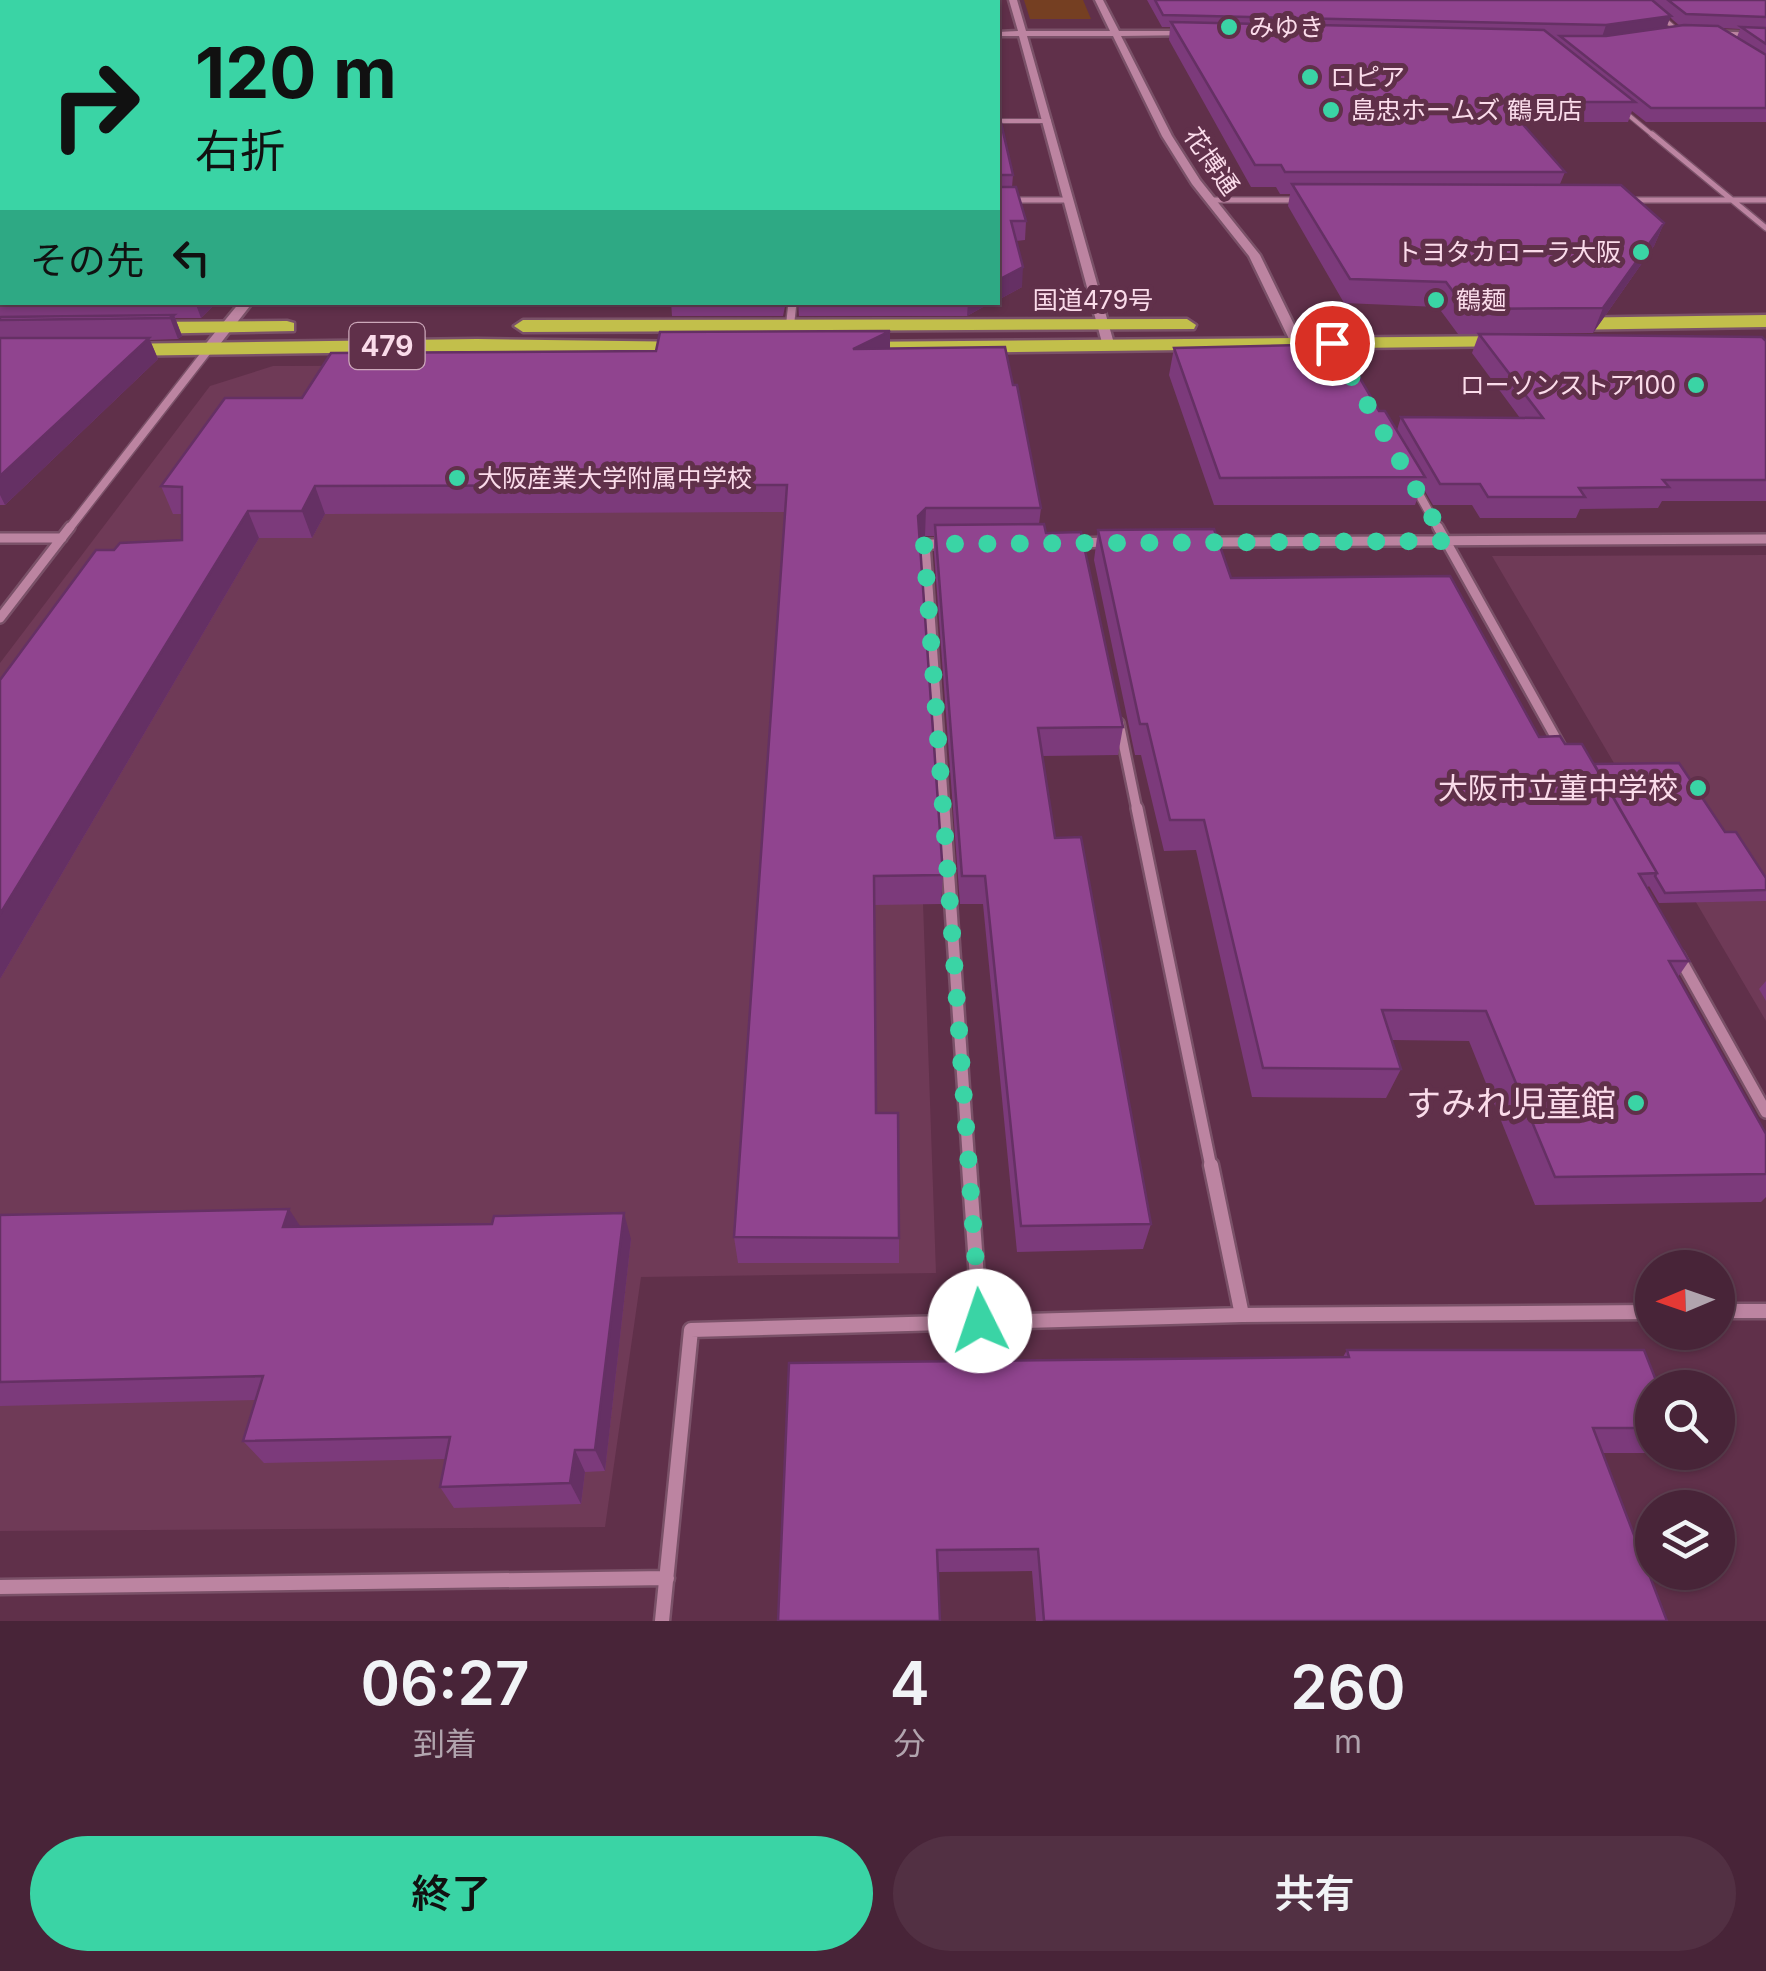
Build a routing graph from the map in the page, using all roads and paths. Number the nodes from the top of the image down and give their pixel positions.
1 (1013, 0) edge
2 (1098, 0) edge
3 (1642, 0) edge
4 (1678, 32) junction
5 (1023, 33) junction
6 (1116, 33) junction
7 (1000, 34) edge
8 (1208, 34) edge
9 (1664, 34) edge
10 (1716, 34) junction
11 (1766, 35) edge
12 (1733, 44) edge
13 (1611, 101) edge
14 (1000, 121) edge
15 (1049, 121) junction
16 (1000, 200) edge
17 (1070, 200) junction
18 (1210, 200) junction
19 (1302, 200) edge
20 (1614, 200) edge
21 (1731, 200) junction
22 (1766, 200) edge
23 (1766, 228) edge
24 (245, 305) edge
25 (792, 305) edge
26 (1766, 321) edge
27 (1322, 324) junction
28 (790, 325) junction
29 (1103, 325) junction
30 (228, 327) junction
31 (114, 328) edge
32 (1540, 333) junction
33 (1292, 334) junction
34 (1766, 342) edge
35 (1332, 343) junction
36 (1109, 347) junction
37 (720, 348) edge
38 (832, 348) edge
39 (95, 350) edge
40 (208, 350) junction
41 (1345, 366) edge
42 (1409, 477) edge
43 (0, 538) edge
44 (62, 538) junction
45 (1766, 539) edge
46 (1446, 541) junction
47 (1062, 542) edge
48 (1082, 542) junction
49 (1120, 542) edge
50 (1196, 542) edge
51 (964, 544) edge
52 (1086, 562) edge
53 (0, 618) edge
54 (1118, 716) edge
55 (1572, 766) edge
56 (1669, 938) edge
57 (1766, 1112) edge
58 (1735, 1311) edge
59 (1766, 1311) edge
60 (1635, 1312) edge
61 (1242, 1315) junction
62 (980, 1321) junction
63 (667, 1578) junction
64 (0, 1587) edge
65 (662, 1621) edge

1 - 5 street
2 - 6 street, 花博通
3 - 4 street
4 - 9 street
4 - 10 street
5 - 6 street
5 - 7 street
5 - 15 street
6 - 8 street
6 - 18 street, 花博通
10 - 11 street
10 - 12 street
13 - 21 street
14 - 15 street
15 - 17 street
16 - 17 street
17 - 29 street
18 - 19 street
18 - 33 street, 花博通
20 - 21 street
21 - 22 street
21 - 23 street
24 - 30 street
25 - 28 street
26 - 32 highway, 国道479号 / 479
27 - 32 highway, 国道479号 / 479
27 - 33 highway, 国道479号 / 479
27 - 35 street
28 - 29 highway, 国道479号 / 479
28 - 30 highway, 国道479号 / 479
29 - 33 highway, 国道479号 / 479
29 - 36 street
30 - 31 highway, 国道479号 / 479
30 - 40 street
32 - 34 highway, 国道479号 / 479
32 - 35 highway, 国道479号 / 479
33 - 35 highway, 国道479号 / 479
33 - 36 highway, 国道479号 / 479
35 - 41 street
36 - 38 highway, 国道479号 / 479
37 - 40 highway, 479
39 - 40 highway, 479
40 - 44 street
42 - 46 street
43 - 44 street
44 - 53 street
45 - 46 street
46 - 50 street
46 - 55 street
47 - 48 street
48 - 49 street
48 - 52 street
51 - 62 street
54 - 61 street
56 - 57 street
58 - 59 street
60 - 61 street
61 - 62 street
62 - 63 street
63 - 64 street
63 - 65 street

